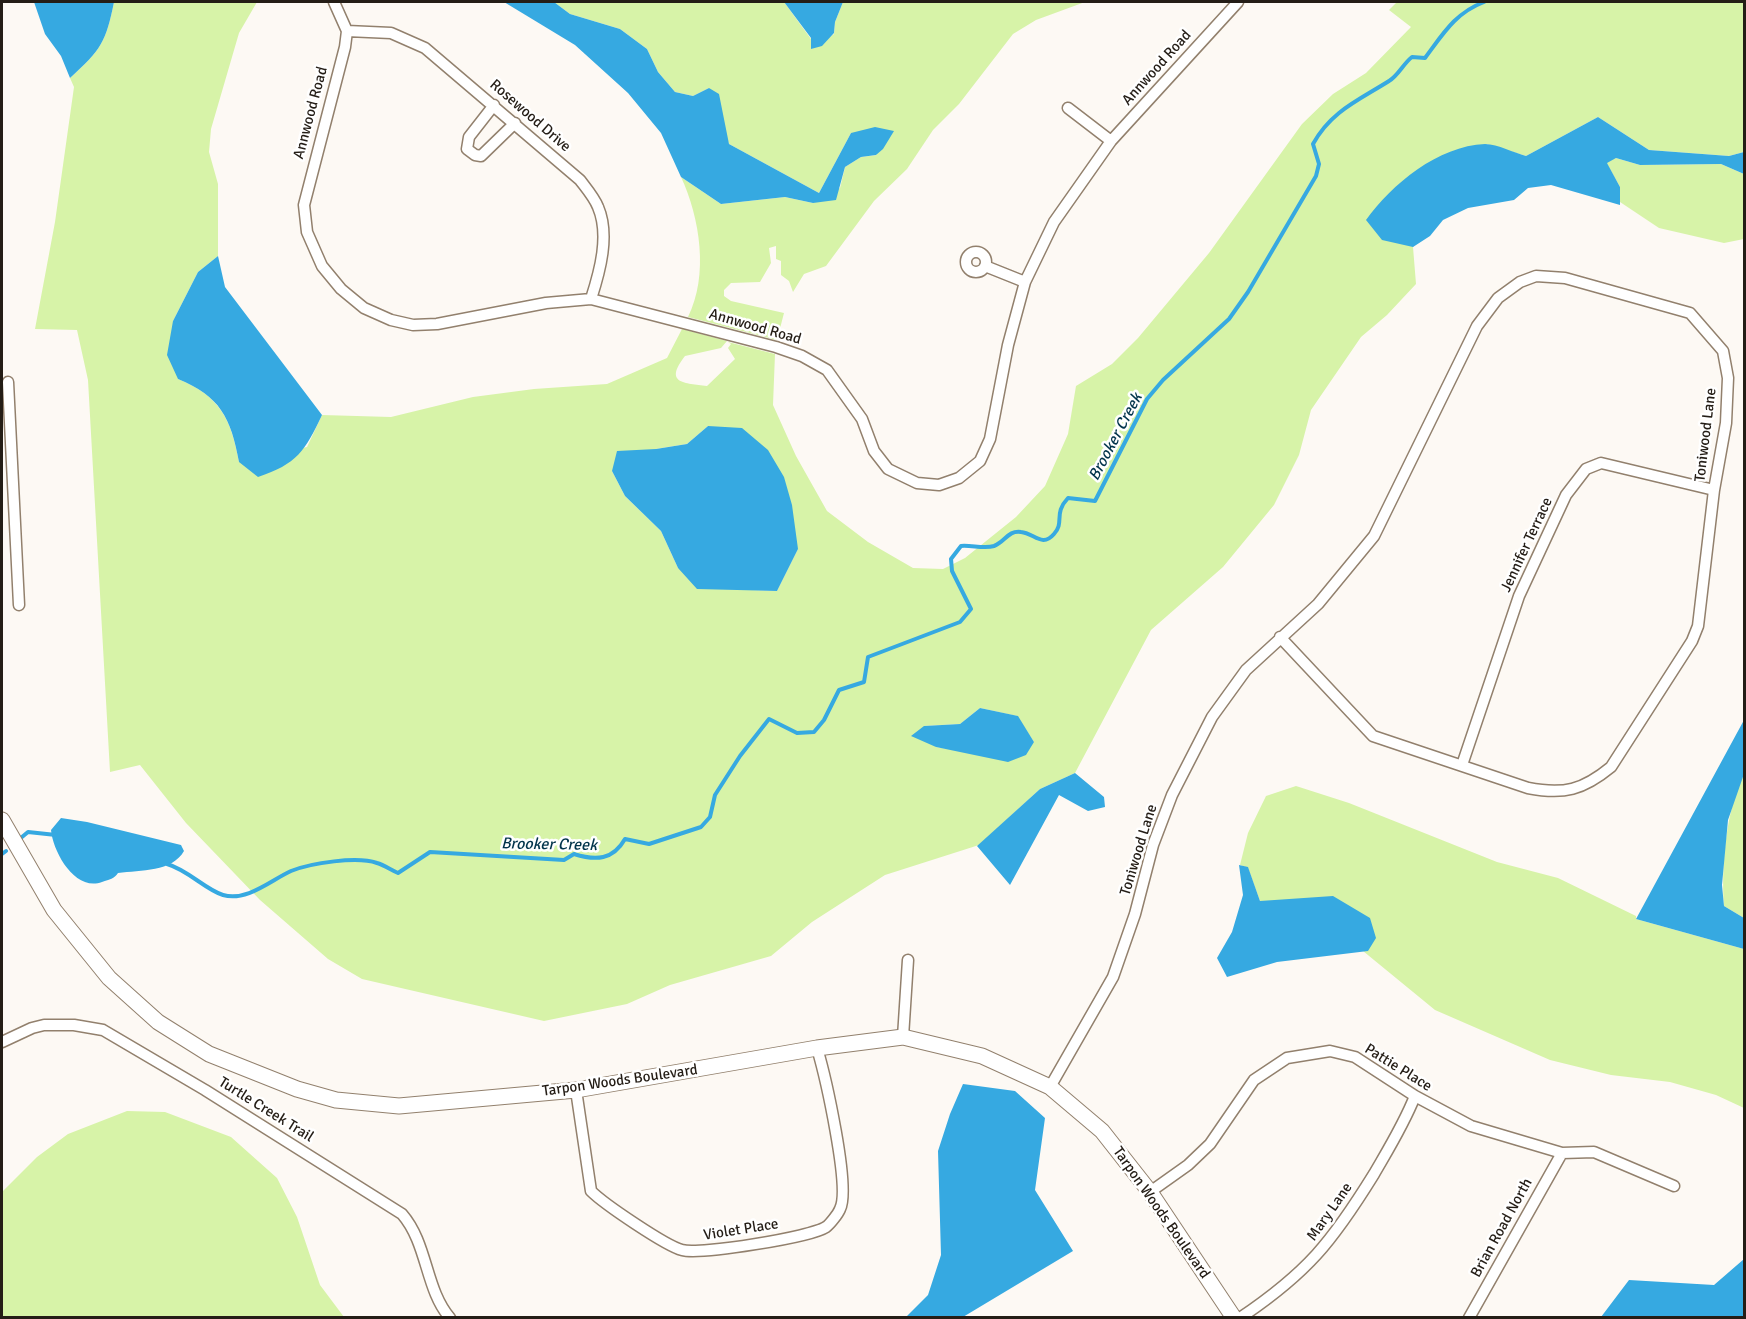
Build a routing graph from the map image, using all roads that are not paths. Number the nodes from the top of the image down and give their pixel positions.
1 (334, 2) edge
2 (1238, 2) edge
3 (346, 30) junction
4 (494, 105) junction
5 (1068, 108) dead end
6 (515, 123) junction
7 (1111, 141) junction
8 (986, 266) dead end
9 (1025, 282) junction
10 (591, 299) junction
11 (8, 382) dead end
12 (1714, 490) junction
13 (14, 500) junction
14 (2, 501) edge
15 (19, 605) dead end
16 (1280, 637) junction
17 (1462, 765) junction
18 (2, 820) edge
19 (908, 960) dead end
20 (903, 1037) junction
21 (2, 1042) edge
22 (817, 1048) junction
23 (1050, 1087) junction
24 (576, 1090) junction
25 (1415, 1096) junction
26 (1562, 1152) junction
27 (1674, 1186) dead end
28 (1150, 1192) junction
29 (450, 1317) edge
30 (1234, 1317) edge
31 (1240, 1317) edge
32 (1469, 1317) edge

1 - 3 street
2 - 7 street, Annwood Road
3 - 4 street, Rosewood Drive
3 - 10 street, Annwood Road
4 - 6 street, Rosewood Drive
4 - 6 street
5 - 7 street
6 - 10 street, Rosewood Drive
7 - 9 street, Annwood Road
8 - 9 street
9 - 10 street, Annwood Road
11 - 13 street
12 - 16 street, Toniwood Lane
12 - 17 street, Jennifer Terrace
12 - 17 street, Toniwood Lane
13 - 14 street
13 - 15 street
16 - 17 street, Toniwood Lane
16 - 23 street, Toniwood Lane
18 - 24 street, Tarpon Woods Boulevard
19 - 20 street
20 - 22 street, Tarpon Woods Boulevard
20 - 23 street, Tarpon Woods Boulevard
21 - 29 street, Turtle Creek Trail
22 - 24 street, Tarpon Woods Boulevard
22 - 24 street, Violet Place
23 - 28 street, Tarpon Woods Boulevard
25 - 26 street, Pattie Place
25 - 28 street, Pattie Place
25 - 31 street, Mary Lane
26 - 27 street, Pattie Place
26 - 32 street, Brian Road North
28 - 30 street, Tarpon Woods Boulevard

